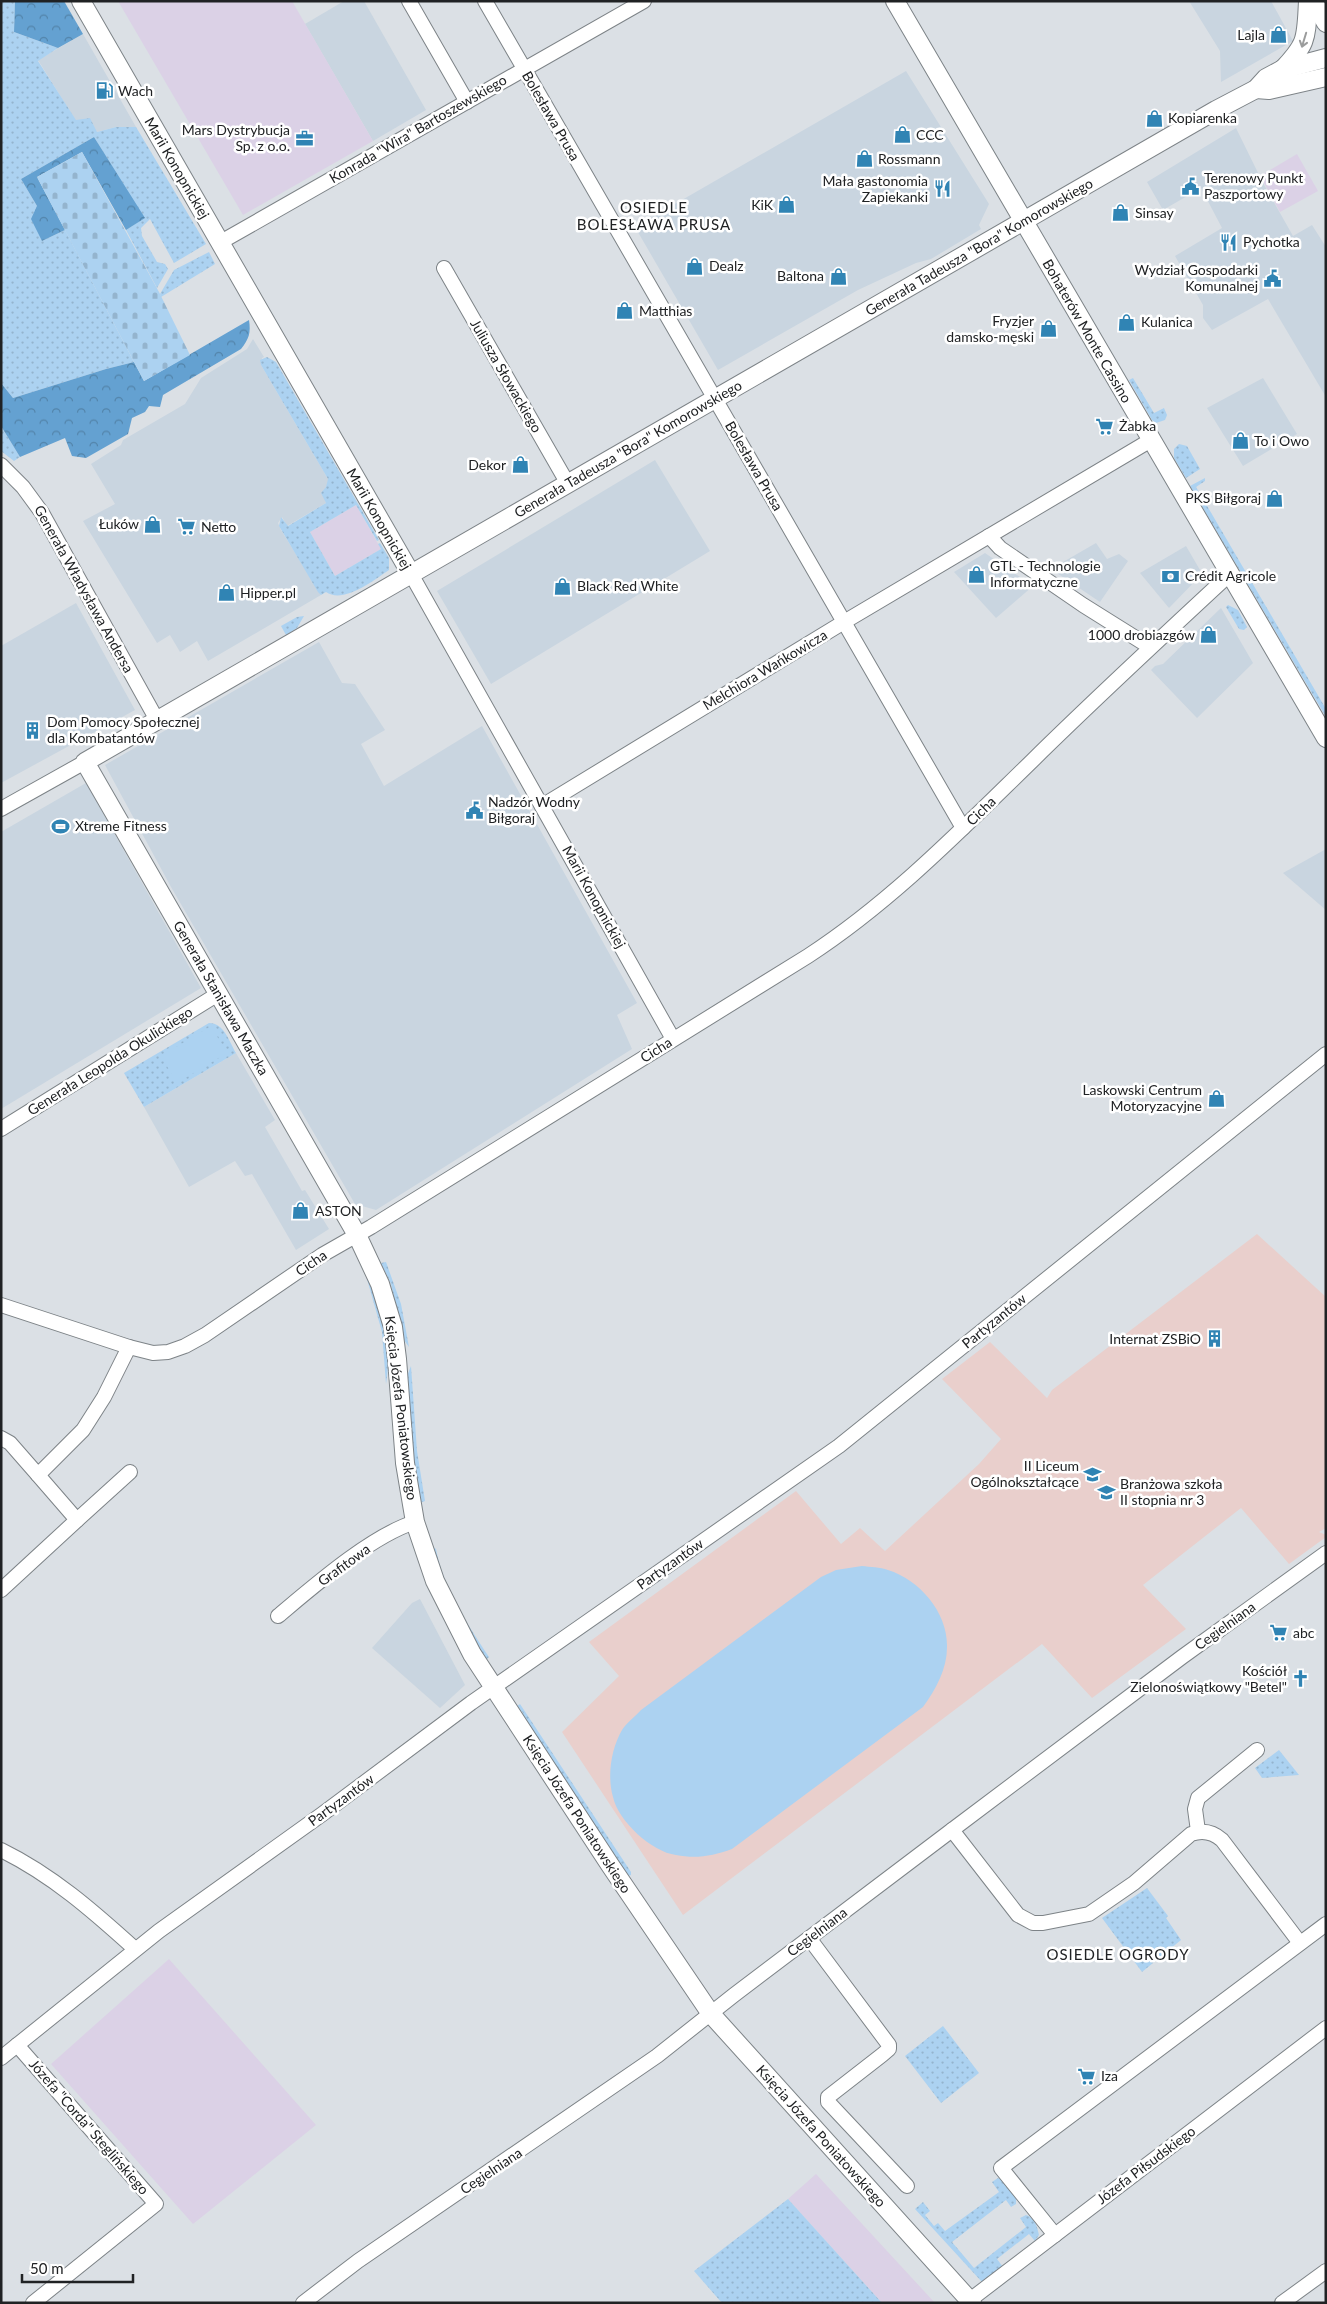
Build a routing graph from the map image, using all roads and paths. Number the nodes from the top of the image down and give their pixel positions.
1 (81, 1) edge
2 (409, 1) edge
3 (485, 1) edge
4 (644, 1) edge
5 (895, 1) edge
6 (1308, 1) edge
7 (1313, 1) edge
8 (1326, 23) edge
9 (1326, 58) edge
10 (524, 69) junction
11 (1281, 70) junction
12 (1326, 77) edge
13 (1256, 89) junction
14 (467, 102) junction
15 (1023, 221) junction
16 (219, 243) junction
17 (444, 268) dead end
18 (715, 399) junction
19 (1151, 440) junction
20 (1, 465) edge
21 (568, 484) junction
22 (988, 536) junction
23 (410, 574) junction
24 (1230, 574) junction
25 (844, 622) junction
26 (1150, 647) junction
27 (157, 720) junction
28 (1326, 738) edge
29 (85, 762) junction
30 (542, 806) junction
31 (1, 809) edge
32 (963, 828) junction
33 (218, 994) junction
34 (673, 1039) junction
35 (1326, 1054) edge
36 (1, 1129) edge
37 (357, 1235) junction
38 (1, 1305) edge
39 (129, 1347) junction
40 (1, 1438) edge
41 (130, 1472) dead end
42 (38, 1475) junction
43 (77, 1520) junction
44 (415, 1522) junction
45 (1326, 1553) edge
46 (1, 1590) edge
47 (278, 1616) dead end
48 (494, 1687) junction
49 (1257, 1750) dead end
50 (952, 1830) junction
51 (1198, 1831) junction
52 (1, 1850) edge
53 (1326, 1924) edge
54 (809, 1938) junction
55 (1300, 1944) junction
56 (135, 1949) junction
57 (712, 2014) junction
58 (1326, 2028) edge
59 (17, 2045) junction
60 (1, 2058) edge
61 (907, 2186) dead end
62 (1055, 2235) junction
63 (1326, 2271) edge
64 (969, 2302) edge
65 (33, 2303) edge
66 (303, 2303) edge
67 (1282, 2303) edge

1 - 16 street, Marii Konopnickiej
2 - 14 street
3 - 10 street, Bolesława Prusa
4 - 10 street, Konrada "Wira" Bartoszewskiego
5 - 15 street, Bohaterów Monte Cassino
6 -> 11 street
7 - 8 street
9 - 11 street, Generała Tadeusza "Bora" Komorowskiego
10 - 14 street, Konrada "Wira" Bartoszewskiego
10 - 18 street, Bolesława Prusa
11 - 13 street, Generała Tadeusza "Bora" Komorowskiego
12 - 13 street, Generała Tadeusza "Bora" Komorowskiego
13 - 15 street, Generała Tadeusza "Bora" Komorowskiego
14 - 16 street, Konrada "Wira" Bartoszewskiego
15 - 18 street, Generała Tadeusza "Bora" Komorowskiego
15 - 19 street, Bohaterów Monte Cassino
16 - 23 street, Marii Konopnickiej
17 - 21 street, Juliusza Słowackiego
18 - 21 street, Generała Tadeusza "Bora" Komorowskiego
18 - 25 street, Bolesława Prusa
19 - 22 street, Melchiora Wańkowicza
19 - 24 street, Bohaterów Monte Cassino
20 - 27 street, Generała Władysława Andersa
21 - 23 street, Generała Tadeusza "Bora" Komorowskiego
22 - 25 street, Melchiora Wańkowicza
22 - 26 street
23 - 27 street, Generała Tadeusza "Bora" Komorowskiego
23 - 30 street, Marii Konopnickiej
24 - 26 street, Cicha
24 - 28 street, Bohaterów Monte Cassino
25 - 30 street, Melchiora Wańkowicza
25 - 32 street, Bolesława Prusa
26 - 32 street, Cicha
27 - 29 street, Generała Tadeusza "Bora" Komorowskiego
29 - 31 street, Generała Tadeusza "Bora" Komorowskiego
29 - 33 street, Generała Stanisława Maczka
30 - 34 street, Marii Konopnickiej
32 - 34 street, Cicha
33 - 36 street, Generała Leopolda Okulickiego
33 - 37 street, Generała Stanisława Maczka
34 - 37 street, Cicha
35 - 48 street, Partyzantów
37 - 39 street, Cicha
37 - 44 street, Księcia Józefa Poniatowskiego
38 - 39 street, Cicha
39 - 42 street
40 - 42 street
41 - 43 street
42 - 43 street
43 - 46 street
44 - 47 street, Grafitowa
44 - 48 street, Księcia Józefa Poniatowskiego
45 - 50 street, Cegielniana
48 - 56 street, Partyzantów
48 - 57 street, Księcia Józefa Poniatowskiego
49 - 51 street
50 - 51 street
50 - 54 street, Cegielniana
51 - 55 street
52 - 56 street
53 - 55 street
54 - 57 street, Cegielniana
54 - 61 street
55 - 62 street
56 - 59 street, Partyzantów
57 - 64 street, Księcia Józefa Poniatowskiego
57 - 66 street, Cegielniana
58 - 62 street, Józefa Piłsudskiego
59 - 60 street, Partyzantów
59 - 65 street, Józefa "Corda" Steglińskiego
62 - 64 street, Józefa Piłsudskiego
63 - 67 street

